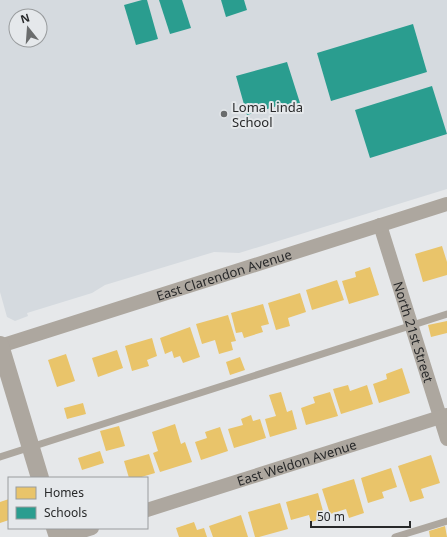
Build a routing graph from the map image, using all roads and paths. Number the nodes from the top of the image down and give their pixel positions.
1 (447, 204) edge
2 (380, 225) junction
3 (447, 314) edge
4 (412, 325) junction
5 (0, 346) edge
6 (444, 416) edge
7 (447, 439) edge
8 (31, 448) junction
9 (0, 457) edge
10 (40, 477) edge
11 (148, 510) edge
12 (447, 521) edge
13 (89, 529) edge
14 (64, 537) edge
15 (395, 537) edge

1 - 2 street, East Clarendon Avenue
2 - 4 street, North 21st Street
2 - 5 street, East Clarendon Avenue
3 - 4 lane
4 - 6 street, North 21st Street
4 - 8 lane
5 - 8 street
6 - 7 street, North 21st Street
6 - 11 street, East Weldon Avenue
8 - 9 lane
8 - 10 street
12 - 15 lane
13 - 14 street

